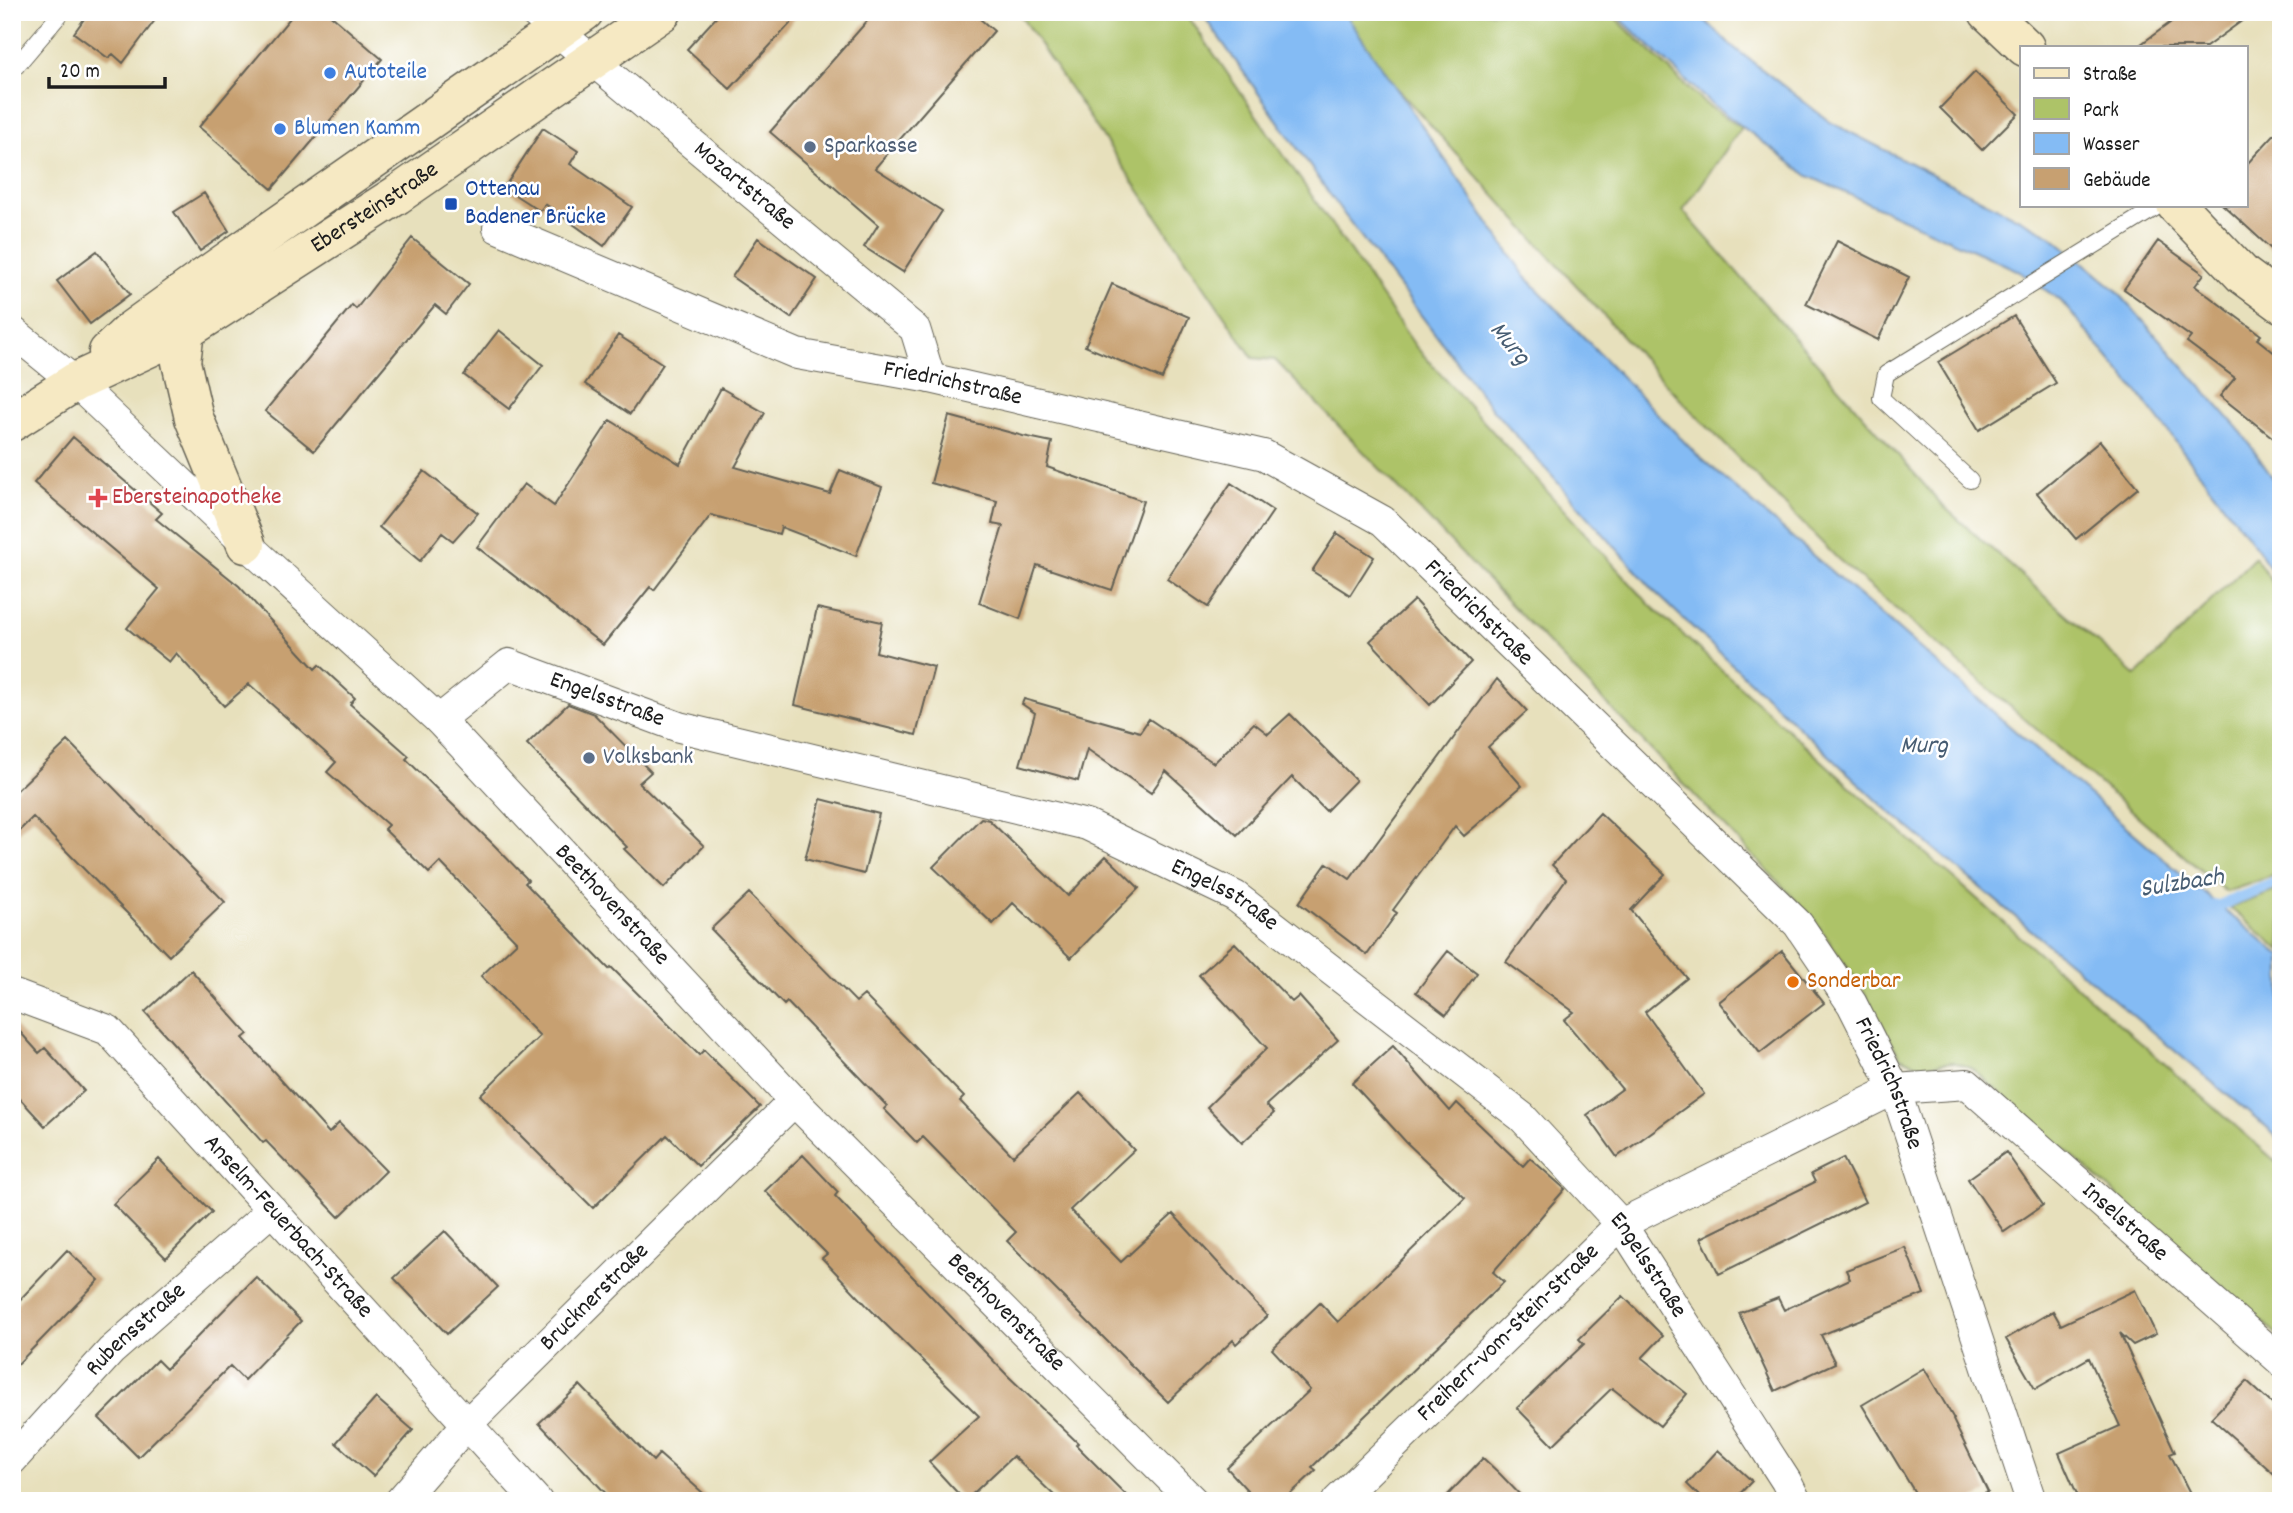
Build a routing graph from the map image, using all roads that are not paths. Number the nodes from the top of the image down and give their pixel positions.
1 (62, 12) edge
2 (662, 12) edge
3 (1988, 12) edge
4 (558, 18) edge
5 (2024, 46) edge
6 (592, 60) junction
7 (12, 71) edge
8 (2158, 206) edge
9 (2177, 206) edge
10 (498, 229) dead end
11 (2281, 303) edge
12 (12, 331) edge
13 (185, 331) junction
14 (930, 378) junction
15 (75, 382) junction
16 (12, 422) edge
17 (1970, 480) dead end
18 (246, 544) junction
19 (439, 720) junction
20 (12, 994) edge
21 (1967, 1084) joint
22 (1895, 1089) junction
23 (794, 1101) junction
24 (272, 1210) junction
25 (1621, 1224) junction
26 (2281, 1361) edge
27 (468, 1423) junction
28 (12, 1460) edge
29 (400, 1501) edge
30 (537, 1501) edge
31 (1193, 1501) edge
32 (1337, 1501) edge
33 (1796, 1501) edge
34 (2031, 1501) edge

1 - 7 lane
2 - 6 street, Ebersteinstraße
3 - 5 street
4 - 6 street, Mozartstraße
4 - 15 street, Ebersteinstraße
6 - 13 street, Ebersteinstraße
6 - 14 street, Mozartstraße
8 - 17 lane
9 - 11 street
10 - 14 street, Friedrichstraße
12 - 15 street, Beethovenstraße
13 - 15 street, Ebersteinstraße
13 - 18 street
14 - 22 street, Friedrichstraße
15 - 16 street, Ebersteinstraße
15 - 18 street, Beethovenstraße
18 - 19 street, Beethovenstraße
19 - 23 street, Beethovenstraße
19 - 25 street, Engelsstraße
20 - 24 street, Anselm-Feuerbach-Straße
21 - 22 street, Freiherr-vom-Stein-Straße
21 - 26 street, Inselstraße
22 - 25 street, Freiherr-vom-Stein-Straße
22 - 34 street, Friedrichstraße
23 - 27 street, Brucknerstraße
23 - 31 street, Beethovenstraße
24 - 27 street, Anselm-Feuerbach-Straße
24 - 28 street, Rubensstraße
25 - 32 street, Freiherr-vom-Stein-Straße
25 - 33 street, Engelsstraße
27 - 29 street, Brucknerstraße
27 - 30 street, Anselm-Feuerbach-Straße

